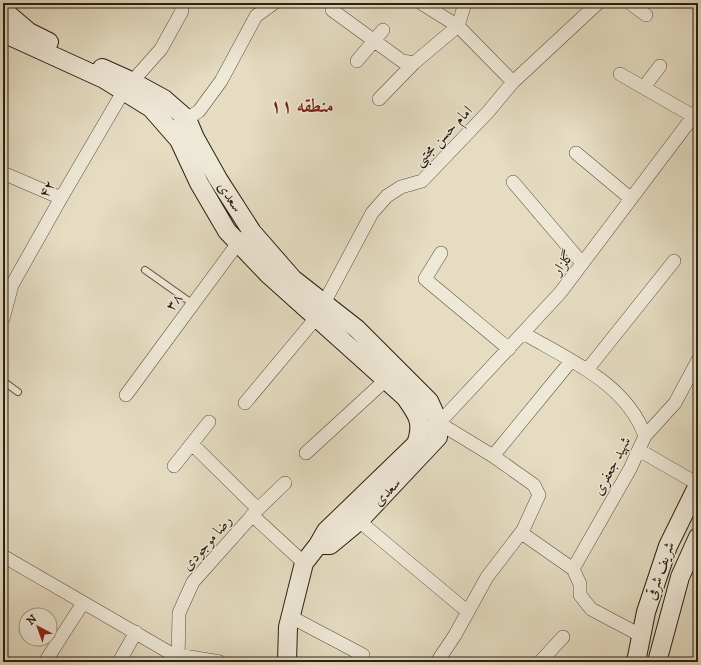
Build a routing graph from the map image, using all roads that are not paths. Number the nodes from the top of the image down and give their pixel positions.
1 (4, 3) edge
2 (181, 3) edge
3 (274, 3) edge
4 (421, 3) edge
5 (466, 3) edge
6 (598, 3) edge
7 (630, 3) edge
8 (332, 10) dead end
9 (646, 15) dead end
10 (458, 26) junction
11 (383, 30) dead end
12 (3, 33) edge
13 (373, 40) junction
14 (356, 61) dead end
15 (414, 63) junction
16 (660, 66) dead end
17 (620, 74) dead end
18 (513, 82) junction
19 (127, 86) junction
20 (644, 87) junction
21 (379, 99) dead end
22 (695, 113) edge
23 (187, 119) junction
24 (170, 130) junction
25 (576, 153) dead end
26 (3, 173) edge
27 (513, 182) dead end
28 (61, 198) junction
29 (630, 198) junction
30 (245, 237) junction
31 (441, 253) dead end
32 (674, 261) dead end
33 (582, 263) junction
34 (145, 270) dead end
35 (193, 304) junction
36 (320, 311) junction
37 (3, 319) edge
38 (523, 333) junction
39 (509, 349) junction
40 (698, 360) edge
41 (571, 361) junction
42 (587, 370) junction
43 (392, 374) junction
44 (3, 381) edge
45 (18, 392) dead end
46 (126, 395) dead end
47 (245, 403) dead end
48 (209, 422) dead end
49 (439, 423) junction
50 (421, 430) junction
51 (645, 436) junction
52 (192, 444) junction
53 (639, 450) junction
54 (306, 453) dead end
55 (493, 456) junction
56 (174, 466) dead end
57 (285, 483) dead end
58 (698, 484) edge
59 (255, 512) junction
60 (359, 521) junction
61 (523, 530) junction
62 (698, 538) edge
63 (318, 545) junction
64 (3, 556) edge
65 (304, 563) junction
66 (573, 569) junction
67 (83, 602) junction
68 (468, 612) junction
69 (291, 617) junction
70 (136, 632) junction
71 (642, 636) junction
72 (563, 637) dead end
73 (363, 655) dead end
74 (178, 659) edge
75 (45, 662) edge
76 (119, 662) edge
77 (220, 662) edge
78 (287, 662) edge
79 (437, 662) edge
80 (540, 662) edge
81 (636, 662) edge
82 (657, 662) edge

1 - 19 street, سعدی
2 - 19 street, ۴۲
3 - 23 street
4 - 10 street
5 - 10 street
6 - 18 street, امام حسن مجتبی
7 - 9 street
8 - 13 street
10 - 15 street
10 - 18 street
11 - 13 street
12 - 19 street, سعدی
13 - 14 street
13 - 15 street
15 - 21 street
16 - 20 street
17 - 20 street
18 - 36 street, امام حسن مجتبی
19 - 23 street, سعدی
19 - 24 street, سعدی
19 - 28 street, ۴۲
20 - 22 street
22 - 29 street, گلزار
23 - 24 street
23 - 30 street, سعدی
24 - 30 street, سعدی
25 - 29 street
26 - 28 street
27 - 33 street
28 - 37 street, ۴۲
29 - 33 street, گلزار
30 - 35 street, ۳۸
30 - 36 street, سعدی
31 - 39 street
32 - 42 street
33 - 38 street, گلزار
34 - 35 lane
35 - 46 street, ۳۸
36 - 43 street, سعدی
36 - 47 street, امام حسن مجتبی
38 - 39 street, گلزار
38 - 41 street, شهید جعفری
39 - 49 street, گلزار
40 - 51 street
41 - 42 street, شهید جعفری
41 - 55 street
42 - 51 street, شهید جعفری
43 - 49 street, سعدی
43 - 50 street, سعدی
43 - 54 street
44 - 45 lane
48 - 52 street
49 - 50 street
49 - 55 street
49 - 60 street, سعدی
50 - 63 street, سعدی
51 - 53 street, شهید جعفری
52 - 56 street
52 - 59 street
53 - 58 street
53 - 66 street, شهید جعفری
55 - 61 street
57 - 59 street, رضا موجودی
58 - 71 street, شریف شرقی
59 - 65 street
59 - 74 street, رضا موجودی
60 - 63 street, سعدی
60 - 68 street
61 - 66 street
61 - 68 street
62 - 82 street, شریف شرقی
63 - 65 street, سعدی
64 - 67 street
65 - 69 street, سعدی
66 - 71 street
67 - 70 street
67 - 75 street
68 - 79 street
69 - 73 street
69 - 78 street, سعدی
70 - 74 street
70 - 76 street
71 - 81 street, شریف شرقی
72 - 80 street
74 - 77 street

